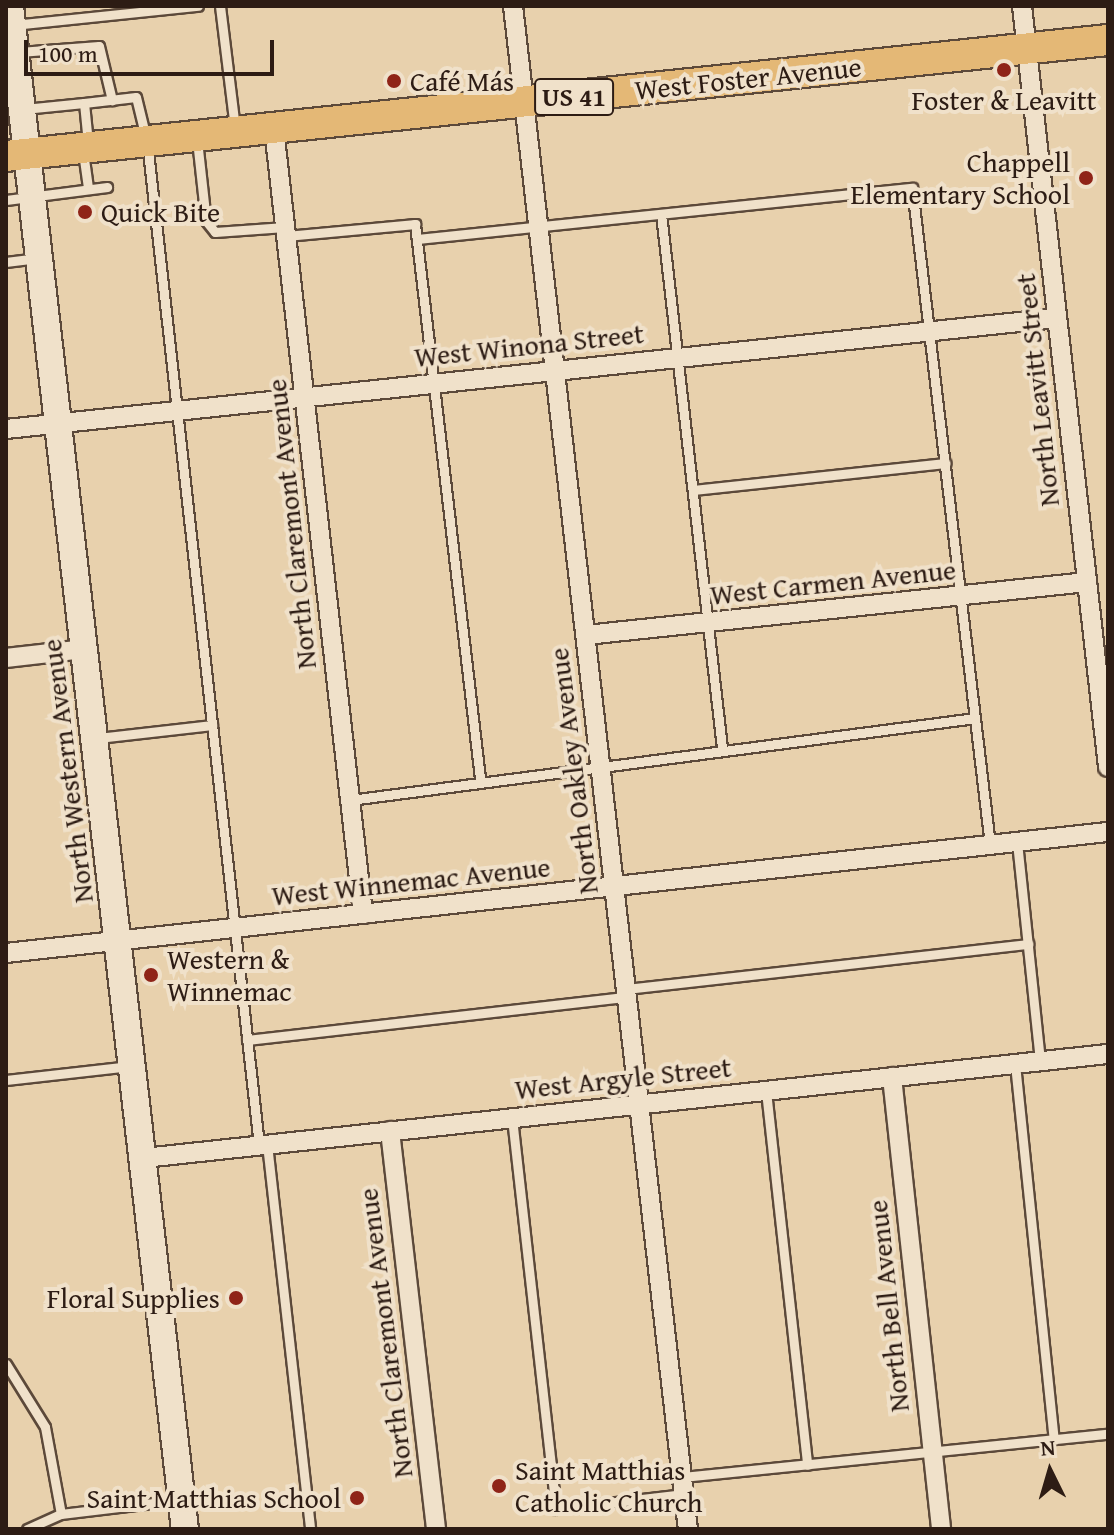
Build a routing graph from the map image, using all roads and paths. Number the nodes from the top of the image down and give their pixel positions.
1 (198, 6) edge
2 (220, 6) edge
3 (513, 6) edge
4 (1022, 6) edge
5 (11, 35) edge
6 (1108, 40) edge
7 (1027, 49) junction
8 (112, 100) junction
9 (525, 102) junction
10 (84, 103) junction
11 (16, 105) edge
12 (274, 129) junction
13 (235, 133) junction
14 (197, 137) junction
15 (147, 142) junction
16 (86, 148) junction
17 (17, 155) edge
18 (107, 187) dead end
19 (88, 189) junction
20 (19, 198) edge
21 (661, 214) junction
22 (539, 227) junction
23 (286, 232) junction
24 (417, 239) junction
25 (39, 258) junction
26 (6, 262) edge
27 (1057, 318) junction
28 (930, 331) junction
29 (678, 358) junction
30 (555, 371) junction
31 (434, 383) junction
32 (304, 397) junction
33 (177, 410) junction
34 (58, 423) junction
35 (6, 429) edge
36 (946, 463) junction
37 (693, 490) junction
38 (1087, 582) junction
39 (961, 596) junction
40 (708, 623) junction
41 (586, 635) junction
42 (85, 649) junction
43 (6, 658) edge
44 (975, 718) junction
45 (212, 725) junction
46 (95, 738) junction
47 (722, 748) junction
48 (600, 763) junction
49 (1108, 767) edge
50 (480, 778) junction
51 (350, 800) junction
52 (1108, 832) edge
53 (1017, 842) junction
54 (990, 845) junction
55 (614, 886) junction
56 (363, 914) junction
57 (235, 928) junction
58 (119, 941) junction
59 (1028, 944) junction
60 (6, 953) edge
61 (627, 993) junction
62 (247, 1040) junction
63 (1108, 1054) edge
64 (1040, 1062) junction
65 (1015, 1064) junction
66 (133, 1065) junction
67 (892, 1077) junction
68 (6, 1080) edge
69 (766, 1091) junction
70 (639, 1104) junction
71 (512, 1118) junction
72 (390, 1131) junction
73 (263, 1145) junction
74 (144, 1158) junction
75 (6, 1364) edge
76 (1108, 1434) edge
77 (1054, 1439) junction
78 (932, 1452) junction
79 (807, 1465) junction
80 (683, 1486) junction
81 (182, 1500) junction
82 (61, 1514) junction
83 (27, 1529) edge
84 (185, 1529) edge
85 (310, 1529) edge
86 (436, 1529) edge
87 (688, 1529) edge
88 (941, 1529) edge

1 - 5 lane
2 - 13 lane
3 - 9 street, North Oakley Avenue
4 - 7 street, North Leavitt Street
5 - 8 lane
5 - 11 main road, North Western Avenue
6 - 7 main road, West Foster Avenue / US 41
7 - 9 main road, West Foster Avenue / US 41
7 - 27 street, North Leavitt Street
8 - 10 lane
8 - 15 lane
9 - 12 main road, West Foster Avenue / US 41
9 - 22 street, North Oakley Avenue
10 - 11 lane
10 - 16 lane
11 - 17 main road, North Western Avenue
12 - 13 main road, West Foster Avenue / US 41
12 - 23 street, North Claremont Avenue
13 - 14 main road, West Foster Avenue / US 41
14 - 15 main road, West Foster Avenue / US 41
14 - 23 lane
15 - 16 main road, West Foster Avenue / US 41
15 - 33 lane
16 - 17 main road, West Foster Avenue / US 41
16 - 19 lane
17 - 20 main road, North Western Avenue
18 - 19 lane
19 - 20 lane
20 - 25 main road, North Western Avenue
21 - 22 lane
21 - 28 lane
21 - 29 lane
22 - 24 lane
22 - 30 street, North Oakley Avenue
23 - 24 lane
23 - 32 street, North Claremont Avenue
24 - 31 lane
25 - 26 lane
25 - 34 main road, North Western Avenue
27 - 28 street, West Winona Street
27 - 38 street, North Leavitt Street
28 - 29 street, West Winona Street
28 - 36 lane
29 - 30 street, West Winona Street
29 - 37 lane
30 - 31 street, West Winona Street
30 - 41 street, North Oakley Avenue
31 - 32 street, West Winona Street
31 - 50 lane
32 - 33 street, West Winona Street
32 - 51 street, North Claremont Avenue
33 - 34 street, West Winona Street
33 - 45 lane
34 - 35 street, West Winona Street
34 - 42 main road, North Western Avenue
36 - 37 lane
36 - 39 lane
37 - 40 lane
38 - 39 street, West Carmen Avenue
38 - 49 street, North Leavitt Street
39 - 40 street, West Carmen Avenue
39 - 44 lane
40 - 41 street, West Carmen Avenue
40 - 47 lane
41 - 48 street, North Oakley Avenue
42 - 43 street
42 - 46 main road, North Western Avenue
44 - 47 lane
44 - 54 lane
45 - 46 lane
45 - 57 lane
46 - 58 main road, North Western Avenue
47 - 48 lane
48 - 50 lane
48 - 55 street, North Oakley Avenue
50 - 51 lane
51 - 56 street, North Claremont Avenue
52 - 53 street, West Winnemac Avenue
53 - 54 street, West Winnemac Avenue
53 - 59 lane
54 - 55 street, West Winnemac Avenue
55 - 56 street, West Winnemac Avenue
55 - 61 street, North Oakley Avenue
56 - 57 street, West Winnemac Avenue
57 - 58 street, West Winnemac Avenue
57 - 62 lane
58 - 60 street, West Winnemac Avenue
58 - 66 main road, North Western Avenue
59 - 61 lane
59 - 64 lane
61 - 62 lane
61 - 70 street, North Oakley Avenue
62 - 73 lane
63 - 64 street, West Argyle Street
64 - 65 street, West Argyle Street
65 - 67 street, West Argyle Street
65 - 77 lane
66 - 68 lane
66 - 74 main road, North Western Avenue
67 - 69 street, West Argyle Street
67 - 78 street, North Bell Avenue
69 - 70 street, West Argyle Street
69 - 79 lane
70 - 71 street, West Argyle Street
70 - 80 street, North Oakley Avenue
71 - 72 street, West Argyle Street
71 - 80 lane
72 - 73 street, West Argyle Street
72 - 86 street, North Claremont Avenue
73 - 74 street, West Argyle Street
73 - 85 lane
74 - 81 main road, North Western Avenue
75 - 82 lane
76 - 77 lane
77 - 78 lane
78 - 79 lane
78 - 88 street, North Bell Avenue
79 - 80 lane
80 - 87 street, North Oakley Avenue
81 - 82 lane
81 - 84 main road, North Western Avenue
82 - 83 lane

